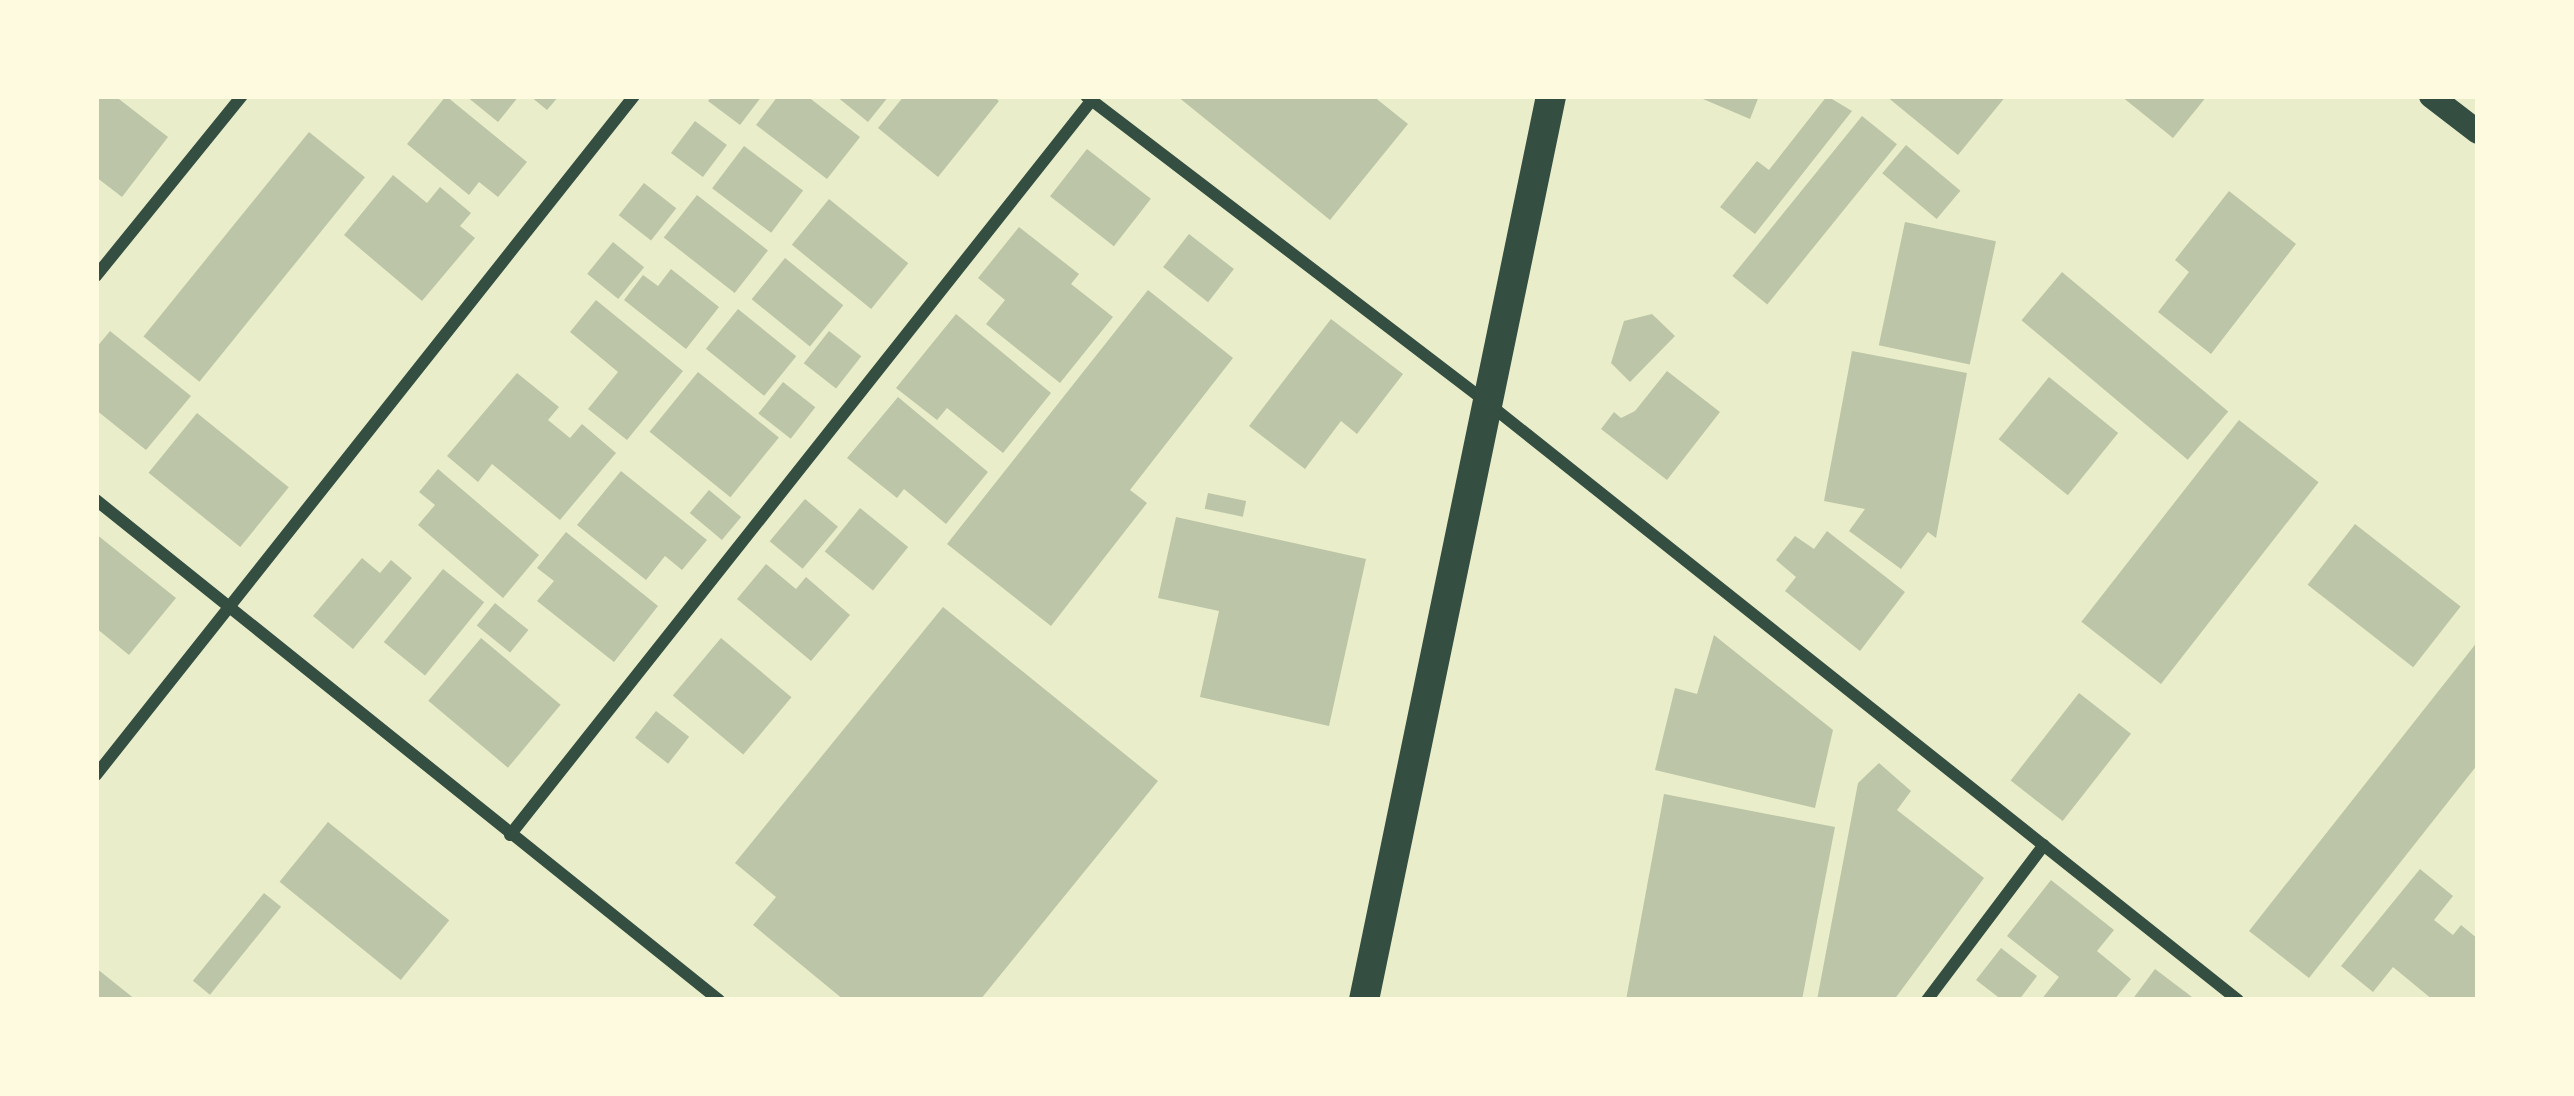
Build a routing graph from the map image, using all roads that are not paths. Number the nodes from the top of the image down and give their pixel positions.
1 (242, 96) edge
2 (634, 96) edge
3 (1549, 96) edge
4 (2431, 96) edge
5 (1089, 98) edge
6 (2478, 132) edge
7 (96, 276) edge
8 (1485, 401) junction
9 (96, 500) edge
10 (229, 604) junction
11 (96, 776) edge
12 (510, 836) junction
13 (2044, 845) junction
14 (719, 1000) edge
15 (1364, 1000) edge
16 (1927, 1000) edge
17 (2239, 1000) edge

1 - 7 street
2 - 10 street
3 - 8 main road
4 - 6 main road
5 - 8 street
5 - 12 street
8 - 13 street
8 - 15 main road
9 - 10 street
10 - 11 street
10 - 12 street
12 - 14 street
13 - 16 street
13 - 17 street

